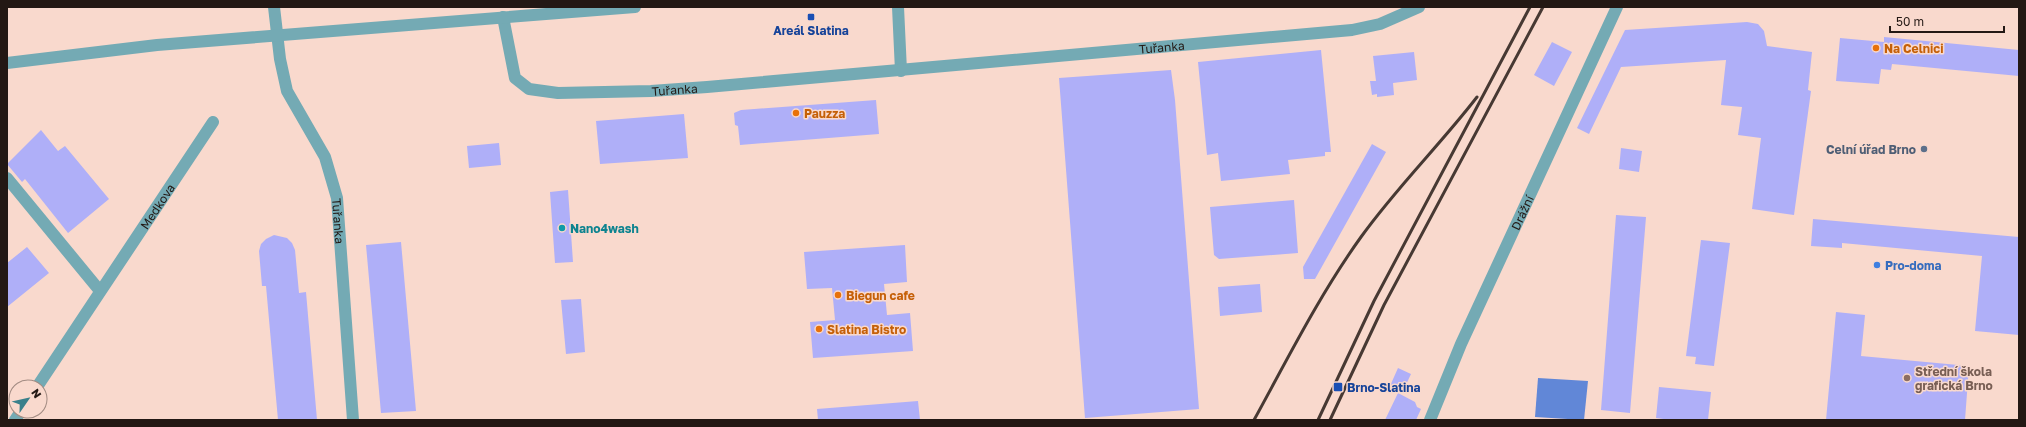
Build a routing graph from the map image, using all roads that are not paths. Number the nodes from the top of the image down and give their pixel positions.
1 (274, 7) edge
2 (635, 7) edge
3 (898, 7) edge
4 (1419, 7) edge
5 (1617, 7) edge
6 (503, 17) junction
7 (277, 34) junction
8 (7, 63) edge
9 (901, 71) junction
10 (213, 122) dead end
11 (7, 178) edge
12 (100, 291) junction
13 (42, 379) edge
14 (354, 420) edge
15 (1430, 420) edge

1 - 7 street, Tuřanka
2 - 6 street
3 - 9 street
4 - 9 street, Tuřanka
5 - 15 street, Drážní
6 - 7 street
6 - 9 street, Tuřanka
7 - 8 street
7 - 14 street, Tuřanka
10 - 12 street, Medkova
11 - 12 street
12 - 13 street, Medkova

